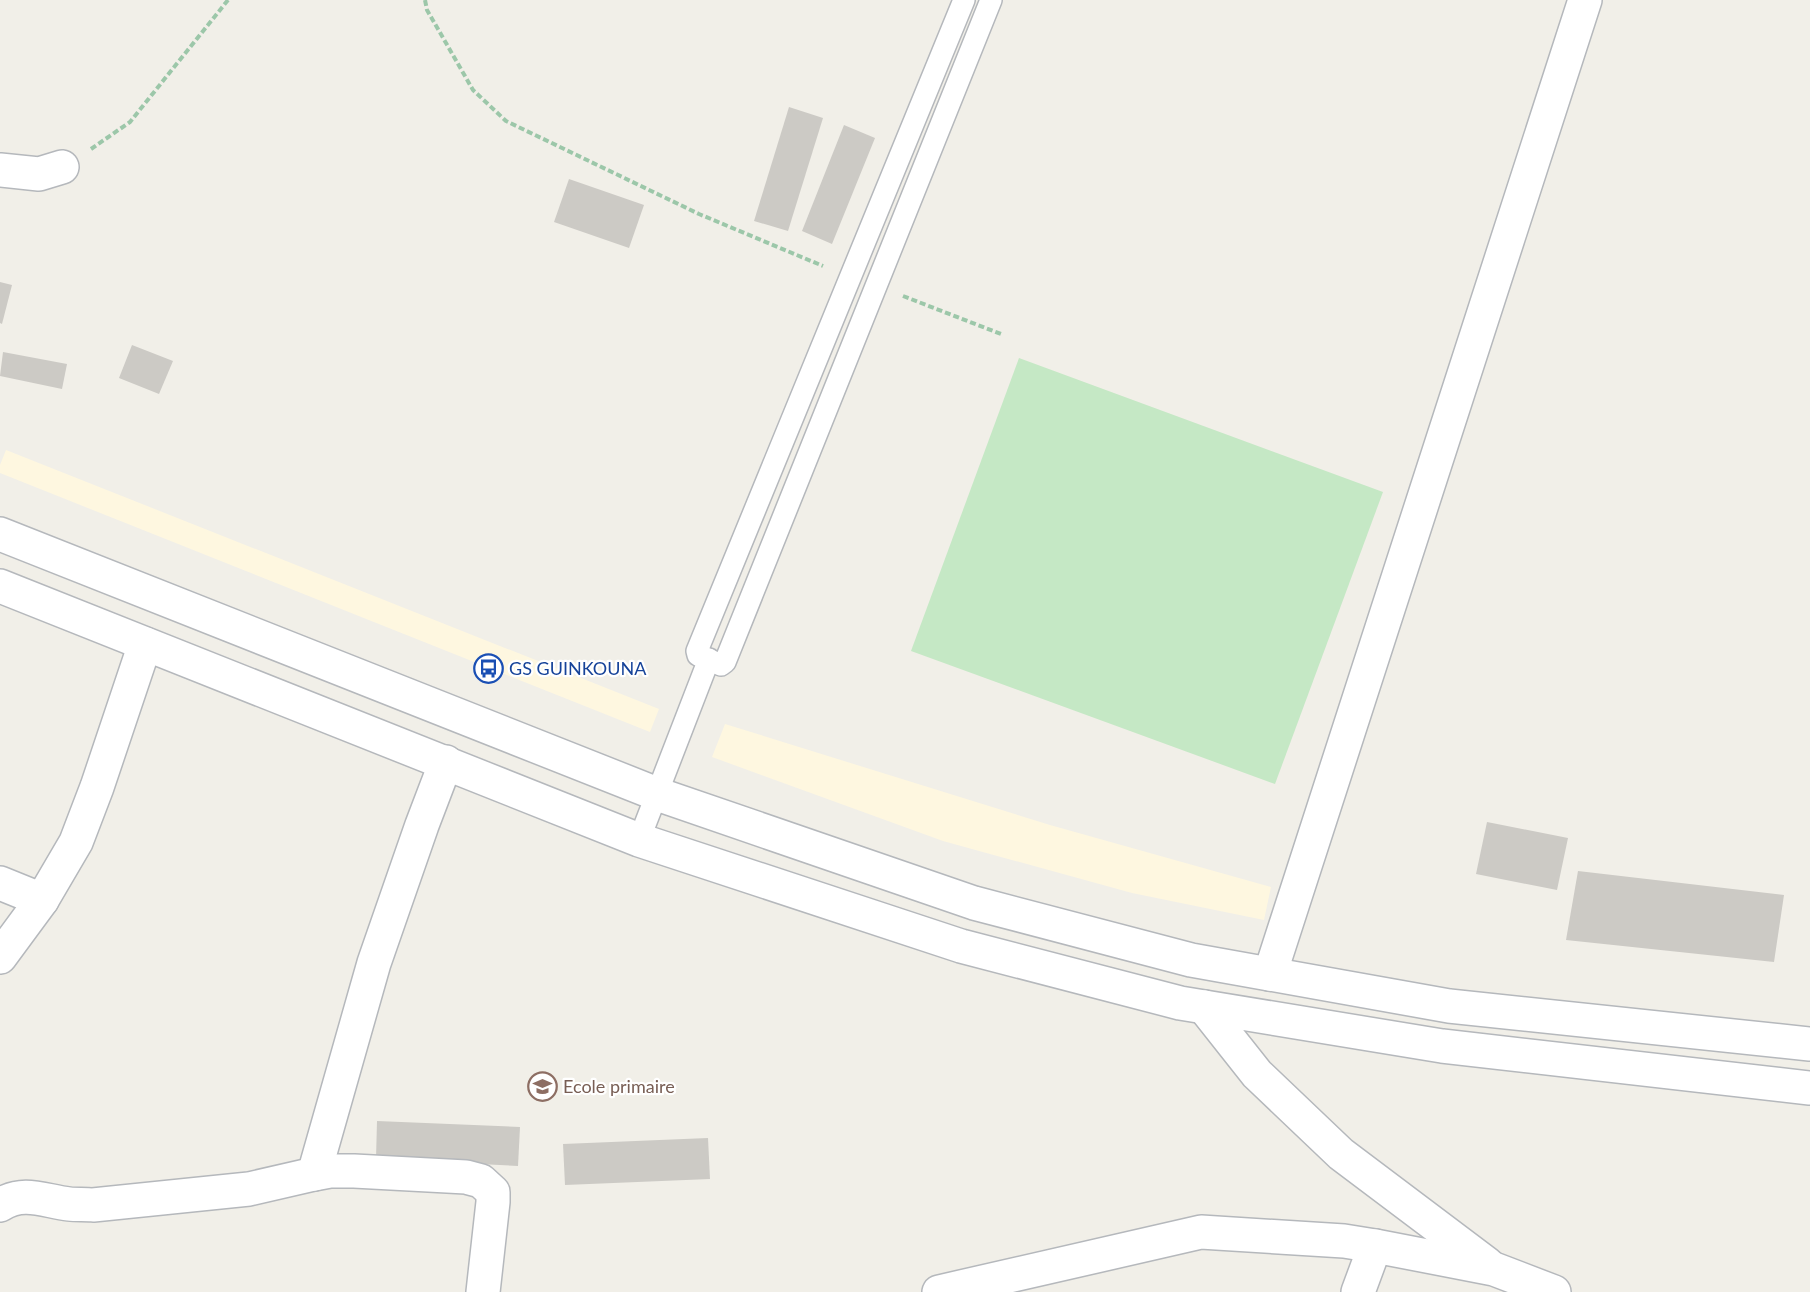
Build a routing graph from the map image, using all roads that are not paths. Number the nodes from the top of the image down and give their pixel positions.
1 (964, 0) edge
2 (991, 0) edge
3 (1585, 0) edge
4 (62, 167) road end
5 (0, 170) edge
6 (0, 534) edge
7 (0, 586) edge
8 (145, 645) junction
9 (709, 658) junction
10 (446, 762) junction
11 (657, 794) junction
12 (639, 840) junction
13 (0, 883) edge
14 (42, 900) junction
15 (0, 957) edge
16 (1270, 974) junction
17 (1204, 1007) junction
18 (1751, 1038) junction
19 (1810, 1044) edge
20 (1752, 1082) junction
21 (1810, 1088) edge
22 (314, 1174) junction
23 (0, 1205) edge
24 (1375, 1246) junction
25 (1494, 1269) junction
26 (1040, 1281) edge
27 (483, 1292) edge
28 (939, 1292) edge
29 (1358, 1292) edge
30 (1554, 1292) edge

1 - 9 lane
2 - 9 lane
3 - 16 street
4 - 5 street
6 - 11 street
7 - 8 street
8 - 10 street
8 - 14 street
9 - 11 lane
10 - 12 street
10 - 22 street
11 - 12 lane
11 - 16 street
12 - 17 street
13 - 14 street
14 - 15 street
16 - 18 street
17 - 20 street
17 - 25 street
18 - 19 street
18 - 20 street
20 - 21 street
22 - 23 street
22 - 27 street
24 - 25 street
24 - 26 street
24 - 29 street
25 - 30 street
26 - 28 street

